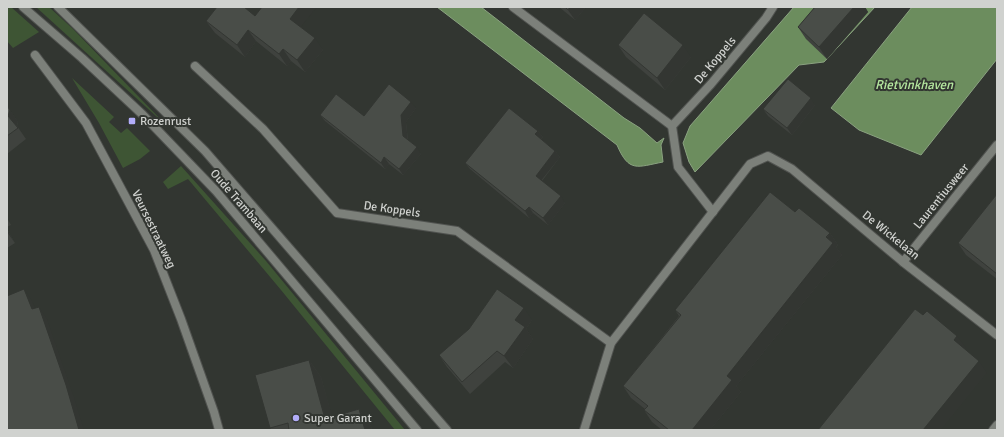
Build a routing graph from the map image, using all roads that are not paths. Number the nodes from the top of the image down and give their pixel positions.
1 (23, 7) edge
2 (58, 7) edge
3 (513, 7) edge
4 (773, 7) edge
5 (36, 55) dead end
6 (195, 66) dead end
7 (673, 129) junction
8 (997, 146) edge
9 (713, 212) junction
10 (904, 262) junction
11 (997, 335) edge
12 (611, 343) junction
13 (997, 425) edge
14 (219, 430) edge
15 (417, 430) edge
16 (447, 430) edge
17 (584, 430) edge
18 (993, 430) edge

1 - 15 street, Oude Trambaan
2 - 16 street, Oude Trambaan
3 - 7 street
4 - 7 street, De Koppels
5 - 14 street, Veursestraatweg
6 - 12 street, De Koppels
7 - 9 street
8 - 10 street, Laurentiusweer
9 - 10 street, De Wickelaan
9 - 12 street
10 - 11 street, De Wickelaan
12 - 17 street
13 - 18 street

